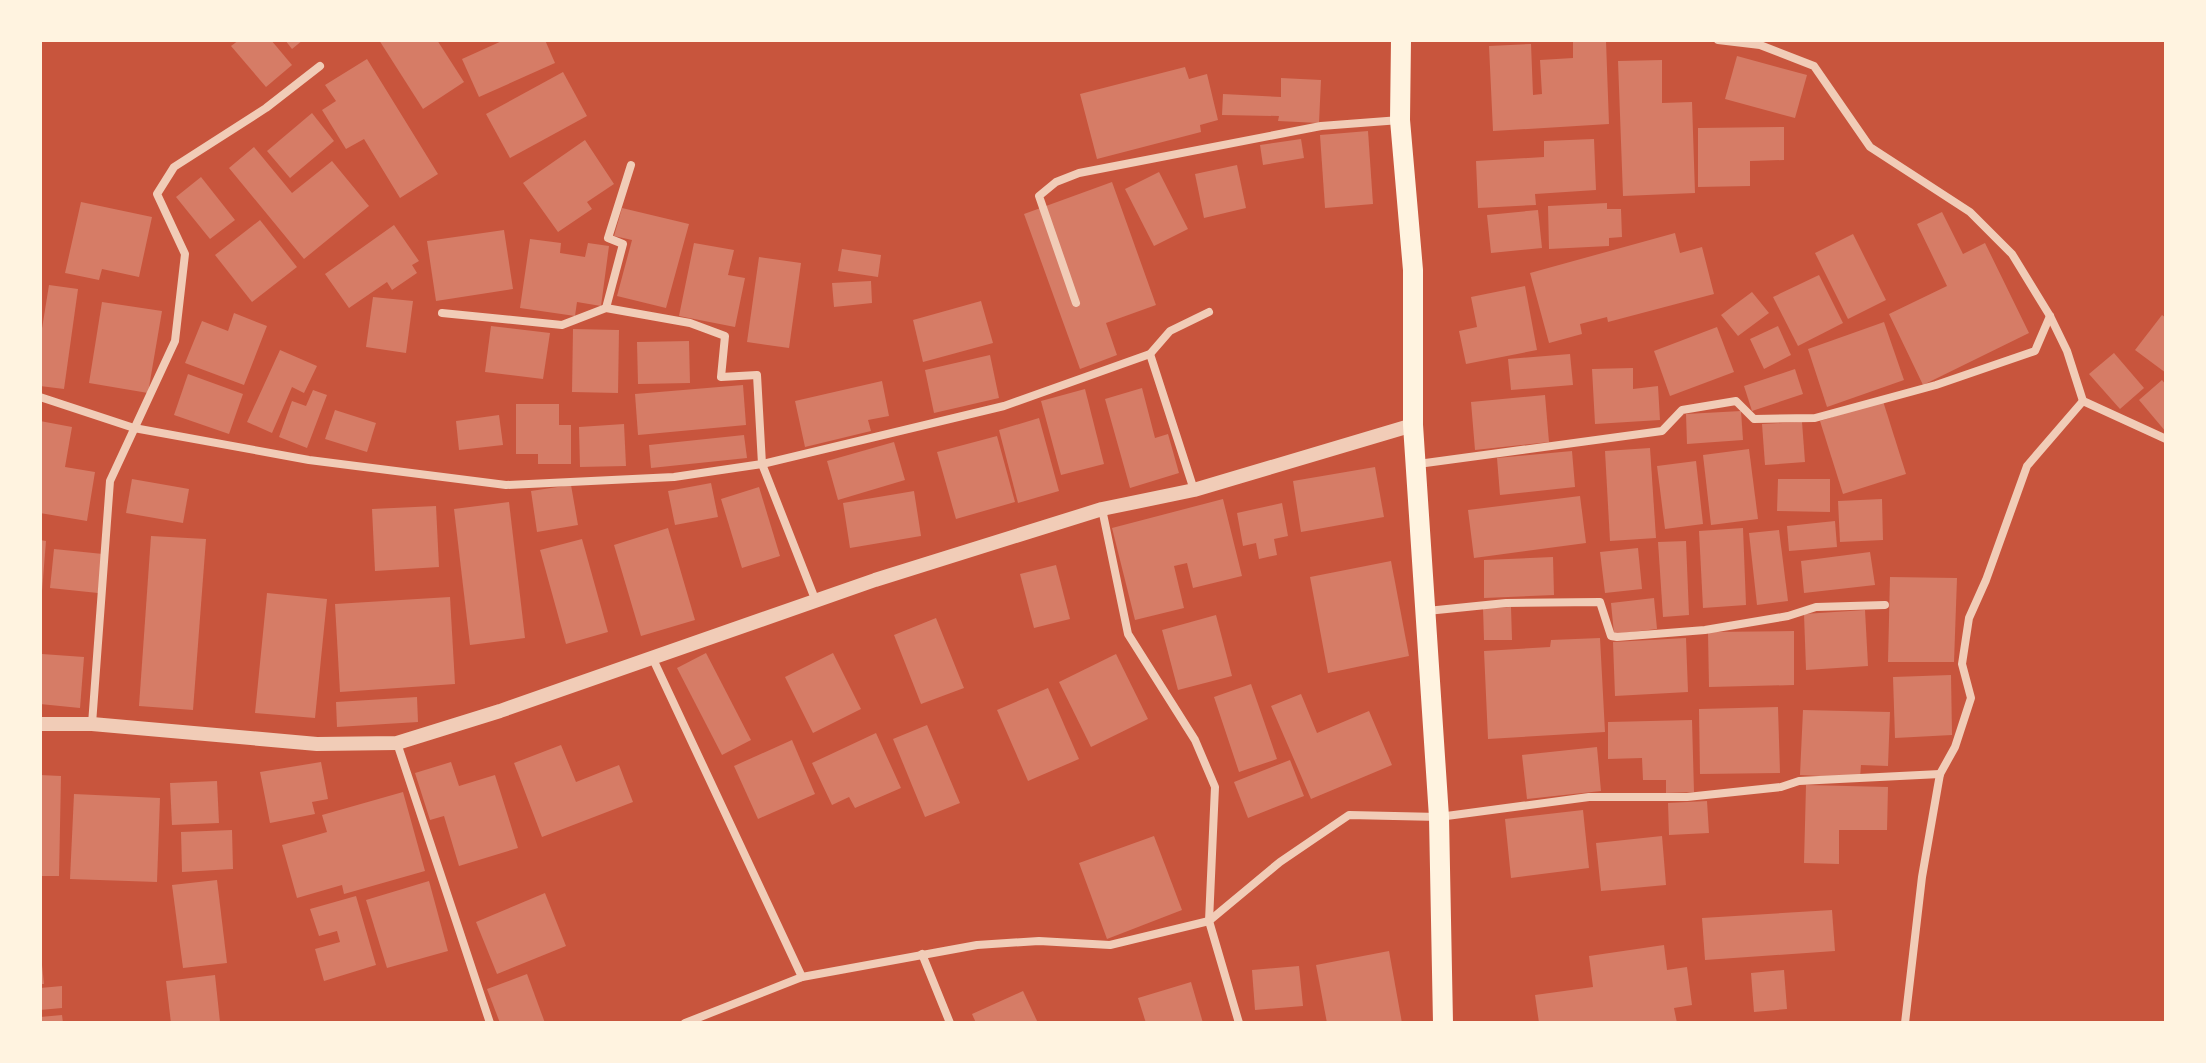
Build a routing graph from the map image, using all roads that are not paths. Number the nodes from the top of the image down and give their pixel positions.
1 (1401, 40) edge
2 (1718, 40) edge
3 (320, 66) dead end
4 (1400, 120) junction
5 (631, 165) dead end
6 (1076, 303) dead end
7 (606, 308) junction
8 (1209, 312) dead end
9 (442, 313) dead end
10 (2050, 316) junction
11 (1150, 354) junction
12 (40, 397) edge
13 (2083, 401) junction
14 (1413, 425) junction
15 (134, 428) junction
16 (2166, 439) edge
17 (762, 464) junction
18 (1418, 464) junction
19 (1194, 490) junction
20 (1102, 509) junction
21 (815, 599) junction
22 (1885, 605) dead end
23 (1426, 611) junction
24 (652, 656) junction
25 (40, 724) edge
26 (92, 724) junction
27 (397, 743) junction
28 (1940, 774) junction
29 (1439, 817) junction
30 (1209, 921) junction
31 (922, 954) junction
32 (802, 977) junction
33 (490, 1023) edge
34 (685, 1023) edge
35 (950, 1023) edge
36 (1239, 1023) edge
37 (1443, 1023) edge
38 (1905, 1023) edge

1 - 4 main road
2 - 10 street
3 - 15 street
4 - 6 street
4 - 14 main road
5 - 7 street
7 - 9 street
7 - 17 street
8 - 11 street
10 - 13 street
10 - 18 street
11 - 17 street
11 - 19 street
12 - 15 street
13 - 16 street
13 - 28 street
14 - 18 main road
14 - 19 street
15 - 17 street
15 - 26 street
17 - 21 street
18 - 23 main road
19 - 20 street
20 - 21 street
20 - 30 street
21 - 24 street
22 - 23 street
23 - 29 main road
24 - 27 street
24 - 32 street
25 - 26 street
26 - 27 street
27 - 33 street
28 - 29 street
28 - 38 street
29 - 30 street
29 - 37 main road
30 - 31 street
30 - 36 street
31 - 32 street
31 - 35 street
32 - 34 street

